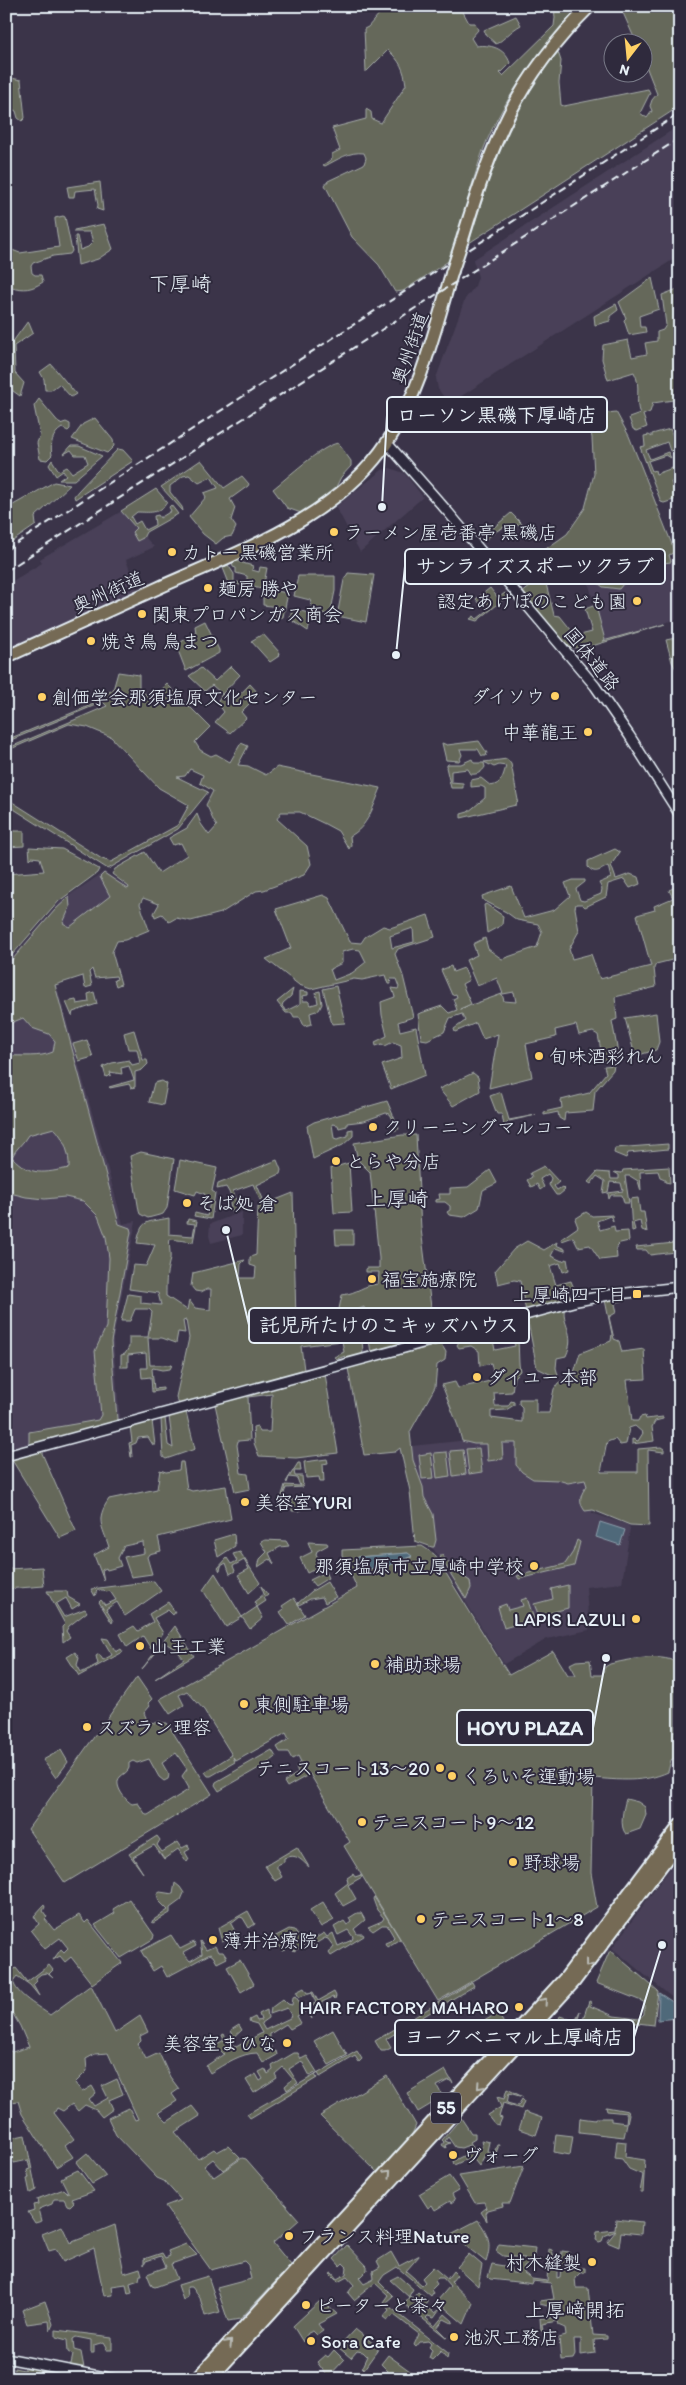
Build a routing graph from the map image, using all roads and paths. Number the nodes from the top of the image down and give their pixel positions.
1 (590, 6) edge
2 (387, 443) junction
3 (6, 658) edge
4 (680, 815) edge
5 (680, 1287) edge
6 (6, 1456) edge
7 (680, 1825) edge
8 (680, 1841) edge
9 (6, 2358) edge
10 (114, 2379) edge
11 (196, 2379) edge
12 (210, 2379) edge

1 - 2 main road, 奥州街道, bridge
2 - 3 main road, 奥州街道
2 - 4 street, 国体道路
5 - 6 street
11 -> 7 main road, 55
8 -> 12 main road, 55
9 - 10 street

